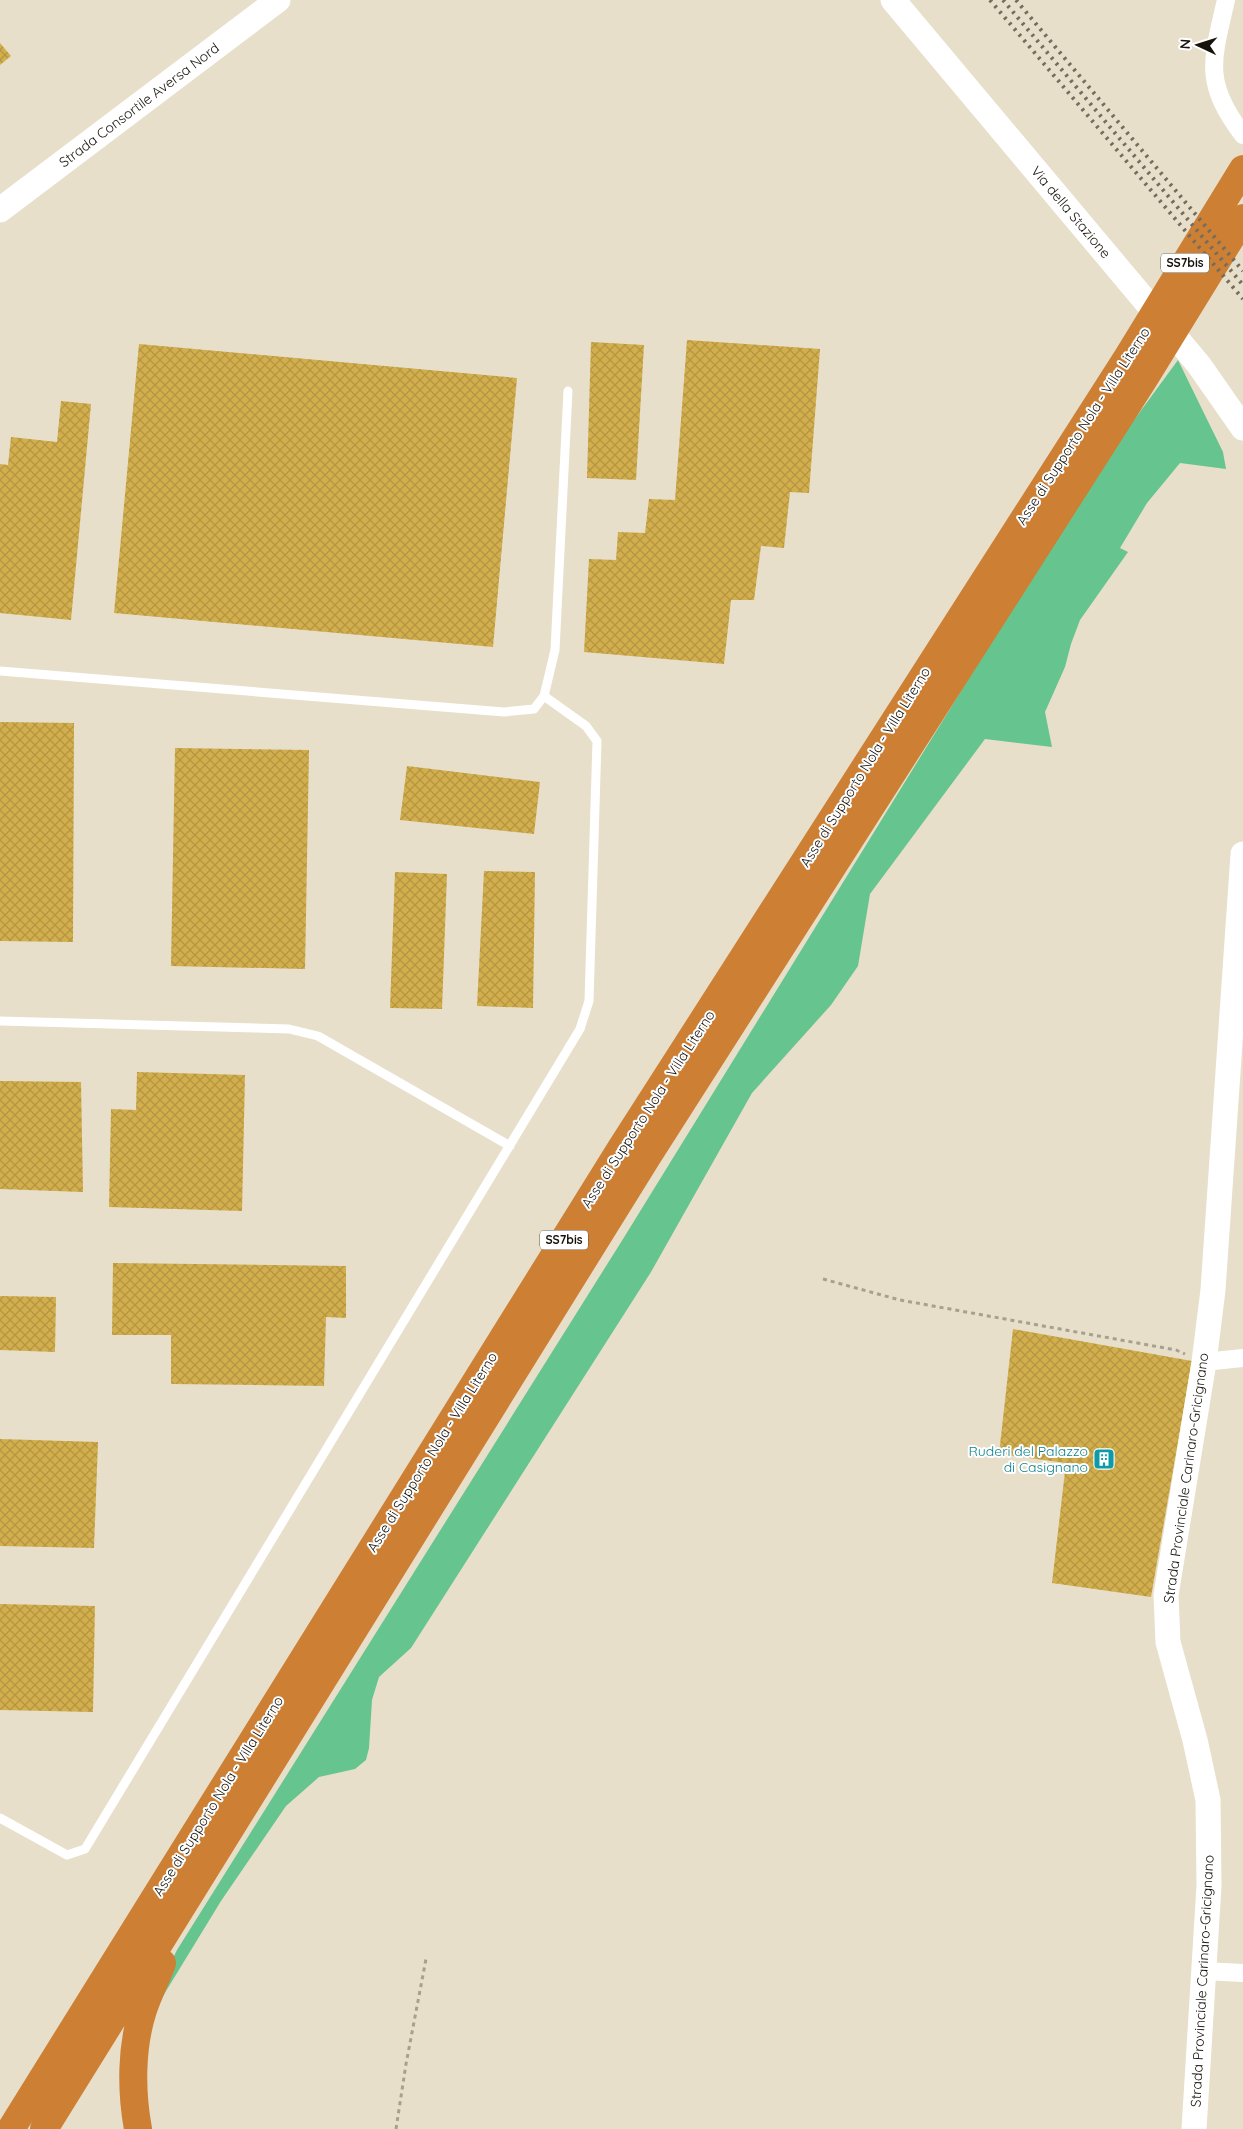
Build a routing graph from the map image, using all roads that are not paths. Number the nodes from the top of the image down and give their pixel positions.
1 (278, 0) edge
2 (893, 0) edge
3 (1226, 0) edge
4 (1243, 136) edge
5 (1243, 169) edge
6 (0, 210) edge
7 (1243, 218) edge
8 (568, 390) dead end
9 (1243, 428) edge
10 (0, 671) edge
11 (544, 696) junction
12 (1243, 854) edge
13 (0, 1021) edge
14 (510, 1146) junction
15 (1243, 1358) edge
16 (1204, 1362) junction
17 (0, 1818) edge
18 (196, 1883) junction
19 (1204, 1971) junction
20 (1243, 1974) edge
21 (97, 1990) junction
22 (0, 2129) edge
23 (11, 2129) edge
24 (44, 2129) edge
25 (138, 2129) edge
26 (1194, 2129) edge

1 - 6 street, Strada Consortile Aversa Nord
2 - 9 street, Via della Stazione
3 - 4 street
5 - 21 highway, Asse di Supporto Nola - Villa Literno / SS7bis
7 - 18 highway, Asse di Supporto Nola - Villa Literno / SS7bis
8 - 11 lane
10 - 11 lane
11 - 14 lane
12 - 16 street, Strada Provinciale Carinaro-Gricignano
13 - 14 lane
14 - 17 lane
15 - 16 street
16 - 19 street, Strada Provinciale Carinaro-Gricignano
18 - 24 highway, Asse di Supporto Nola - Villa Literno / SS7bis
18 - 25 highway
19 - 20 street
19 - 26 street, Strada Provinciale Carinaro-Gricignano
21 - 22 highway
21 - 23 highway, Asse di Supporto Nola - Villa Literno / SS7bis

